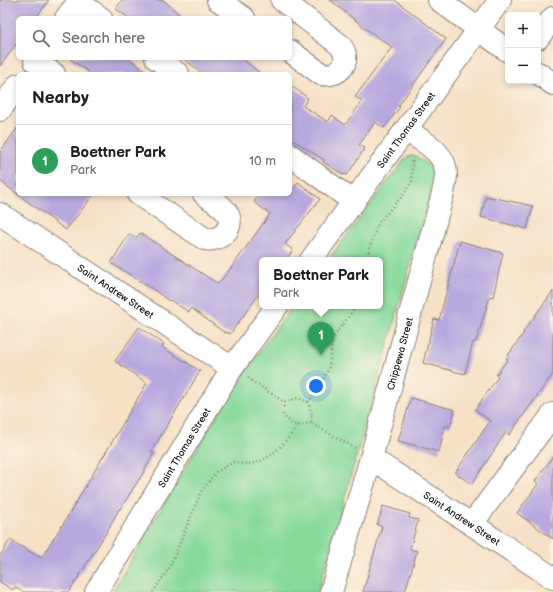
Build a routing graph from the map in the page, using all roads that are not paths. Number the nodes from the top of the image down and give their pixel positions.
1 (218, 0) edge
2 (282, 0) edge
3 (439, 0) edge
4 (500, 0) edge
5 (75, 7) edge
6 (96, 16) edge
7 (241, 16) edge
8 (553, 18) edge
9 (479, 29) junction
10 (541, 34) edge
11 (505, 49) edge
12 (292, 52) edge
13 (159, 60) edge
14 (32, 64) edge
15 (50, 72) edge
16 (175, 72) edge
17 (541, 75) edge
18 (553, 84) edge
19 (16, 88) edge
20 (0, 110) edge
21 (413, 135) junction
22 (292, 156) edge
23 (141, 196) edge
24 (207, 196) edge
25 (354, 202) junction
26 (0, 214) edge
27 (313, 257) edge
28 (275, 309) edge
29 (232, 368) junction
30 (553, 414) edge
31 (371, 458) junction
32 (472, 524) junction
33 (553, 578) edge
34 (96, 592) edge
35 (332, 592) edge

1 - 7 street
2 - 12 street
3 - 9 street
4 - 9 street, Saint Thomas Street
5 - 6 street
8 - 10 street
9 - 11 street
9 - 21 street, Saint Thomas Street
13 - 16 street
14 - 15 street
17 - 18 street
19 - 20 street
21 - 25 street, Saint Thomas Street
21 - 31 street, Chippewa Street
22 - 25 street
23 - 24 street
25 - 27 street, Saint Thomas Street
26 - 29 street, Saint Andrew Street
28 - 29 street, Saint Thomas Street
29 - 34 street, Saint Thomas Street
30 - 32 street
31 - 32 street, Saint Andrew Street
31 - 35 street, Chippewa Street
32 - 33 street, Saint Andrew Street

